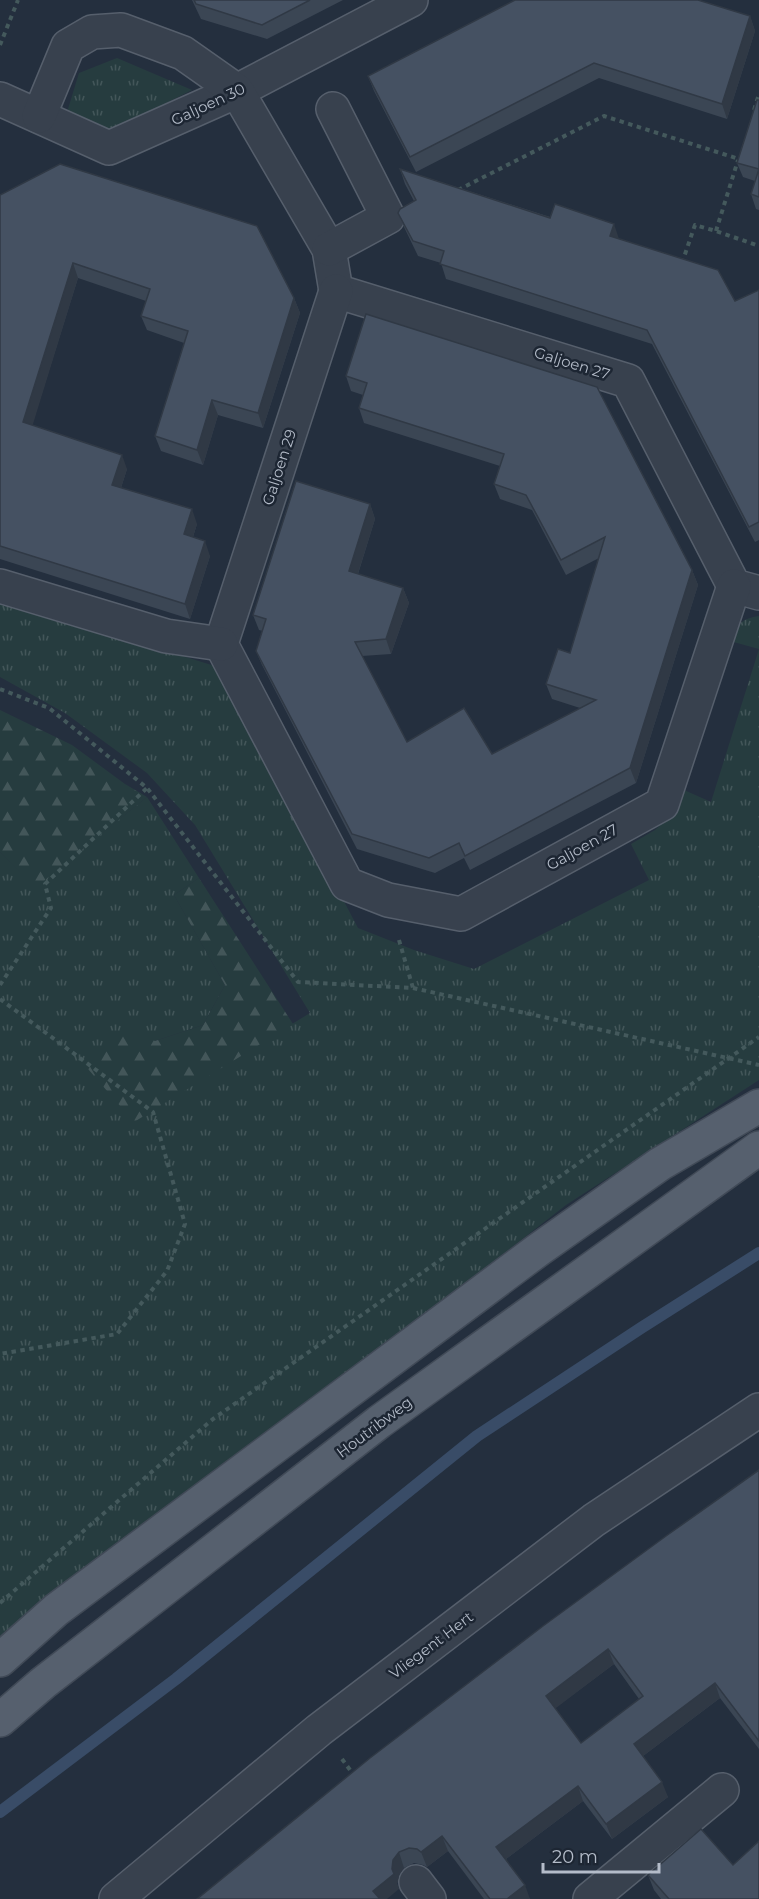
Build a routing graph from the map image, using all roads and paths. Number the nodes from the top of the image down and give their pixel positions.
1 (18, 0) edge
2 (411, 0) edge
3 (0, 45) edge
4 (237, 91) junction
5 (759, 94) edge
6 (0, 99) edge
7 (333, 109) dead end
8 (39, 116) junction
9 (752, 116) edge
10 (742, 148) edge
11 (739, 159) junction
12 (449, 194) edge
13 (716, 231) junction
14 (758, 247) edge
15 (329, 249) junction
16 (680, 270) edge
17 (336, 291) junction
18 (0, 586) edge
19 (746, 590) edge
20 (221, 644) junction
21 (147, 788) dead end
22 (388, 900) junction
23 (0, 985) edge
24 (413, 988) dead end
25 (0, 999) edge
26 (759, 1037) edge
27 (729, 1057) junction
28 (759, 1065) edge
29 (759, 1106) edge
30 (759, 1148) edge
31 (0, 1354) edge
32 (759, 1410) edge
33 (0, 1603) edge
34 (0, 1660) edge
35 (0, 1720) edge
36 (319, 1730) junction
37 (354, 1774) edge
38 (722, 1790) dead end
39 (116, 1899) edge
40 (590, 1899) edge

1 - 3 path
2 - 4 street, Galjoen 30
4 - 8 street, Galjoen 30
4 - 8 street
4 - 15 street
5 - 9 path
6 - 8 street, Galjoen 30
7 - 15 street
10 - 11 path
11 - 12 path
11 - 13 path
13 - 14 path
13 - 16 path
15 - 17 street
17 - 19 street, Galjoen 27
17 - 20 street, Galjoen 29
18 - 20 street
19 - 22 street, Galjoen 27
20 - 22 street
21 - 23 path
22 - 24 path
25 - 31 path
26 - 27 path
27 - 28 path
27 - 33 path
29 - 34 main road
30 - 35 main road, Houtribweg
32 - 36 street, Vliegent Hert
36 - 37 path
36 - 39 street, Vliegent Hert
38 - 40 street

